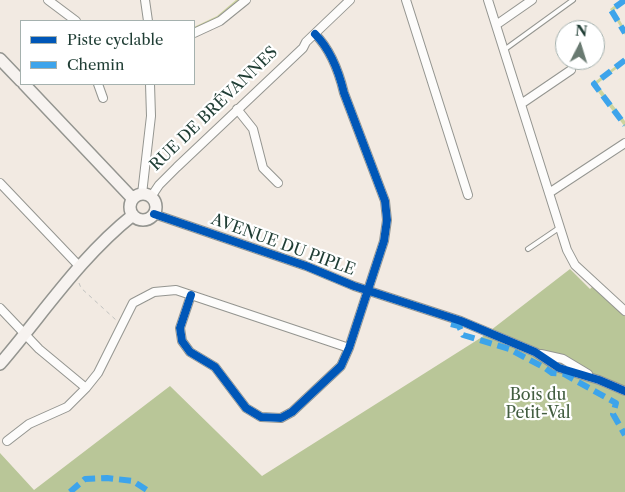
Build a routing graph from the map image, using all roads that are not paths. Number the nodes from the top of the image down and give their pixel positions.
1 (48, 0) edge
2 (145, 0) edge
3 (246, 0) edge
4 (350, 0) edge
5 (406, 0) edge
6 (488, 0) edge
7 (532, 0) edge
8 (573, 0) edge
9 (75, 20) edge
10 (148, 20) edge
11 (496, 25) junction
12 (195, 33) edge
13 (316, 36) junction
14 (504, 50) junction
15 (0, 58) edge
16 (572, 70) dead end
17 (20, 80) edge
18 (25, 85) edge
19 (98, 85) edge
20 (150, 85) edge
21 (103, 98) dead end
22 (521, 104) junction
23 (237, 109) junction
24 (625, 143) edge
25 (0, 183) edge
26 (278, 183) dead end
27 (550, 194) junction
28 (468, 195) dead end
29 (142, 197) junction
30 (154, 214) junction
31 (133, 215) junction
32 (560, 227) junction
33 (528, 249) dead end
34 (77, 270) junction
35 (368, 290) junction
36 (191, 295) junction
37 (0, 308) edge
38 (625, 311) edge
39 (24, 334) junction
40 (350, 348) junction
41 (0, 358) edge
42 (0, 364) edge
43 (86, 388) junction
44 (625, 392) edge
45 (7, 441) dead end

1 - 9 street
2 - 10 street
3 - 12 street
4 - 13 street, RUE DE BRÉVANNES
5 - 28 street
6 - 11 street
7 - 11 street
8 - 14 lane
11 - 14 street
13 - 23 street, RUE DE BRÉVANNES
13 - 35 street
14 - 22 street
15 - 17 street
16 - 22 street
18 - 29 street
19 - 21 street
20 - 29 street
22 - 27 street
23 - 26 street
23 - 29 street, RUE DE BRÉVANNES
24 - 27 street
25 - 34 street
27 - 32 street
29 - 30 street
29 - 31 street
30 - 31 street
30 - 35 street, AVENUE DU PIPLE
31 - 34 street
32 - 33 lane
32 - 38 street
34 - 39 street
35 - 40 street
35 - 44 street, AVENUE DU PIPLE
36 - 40 street
36 - 40 street
36 - 43 street
37 - 39 street
39 - 41 street
39 - 42 street
39 - 43 street
43 - 45 street

